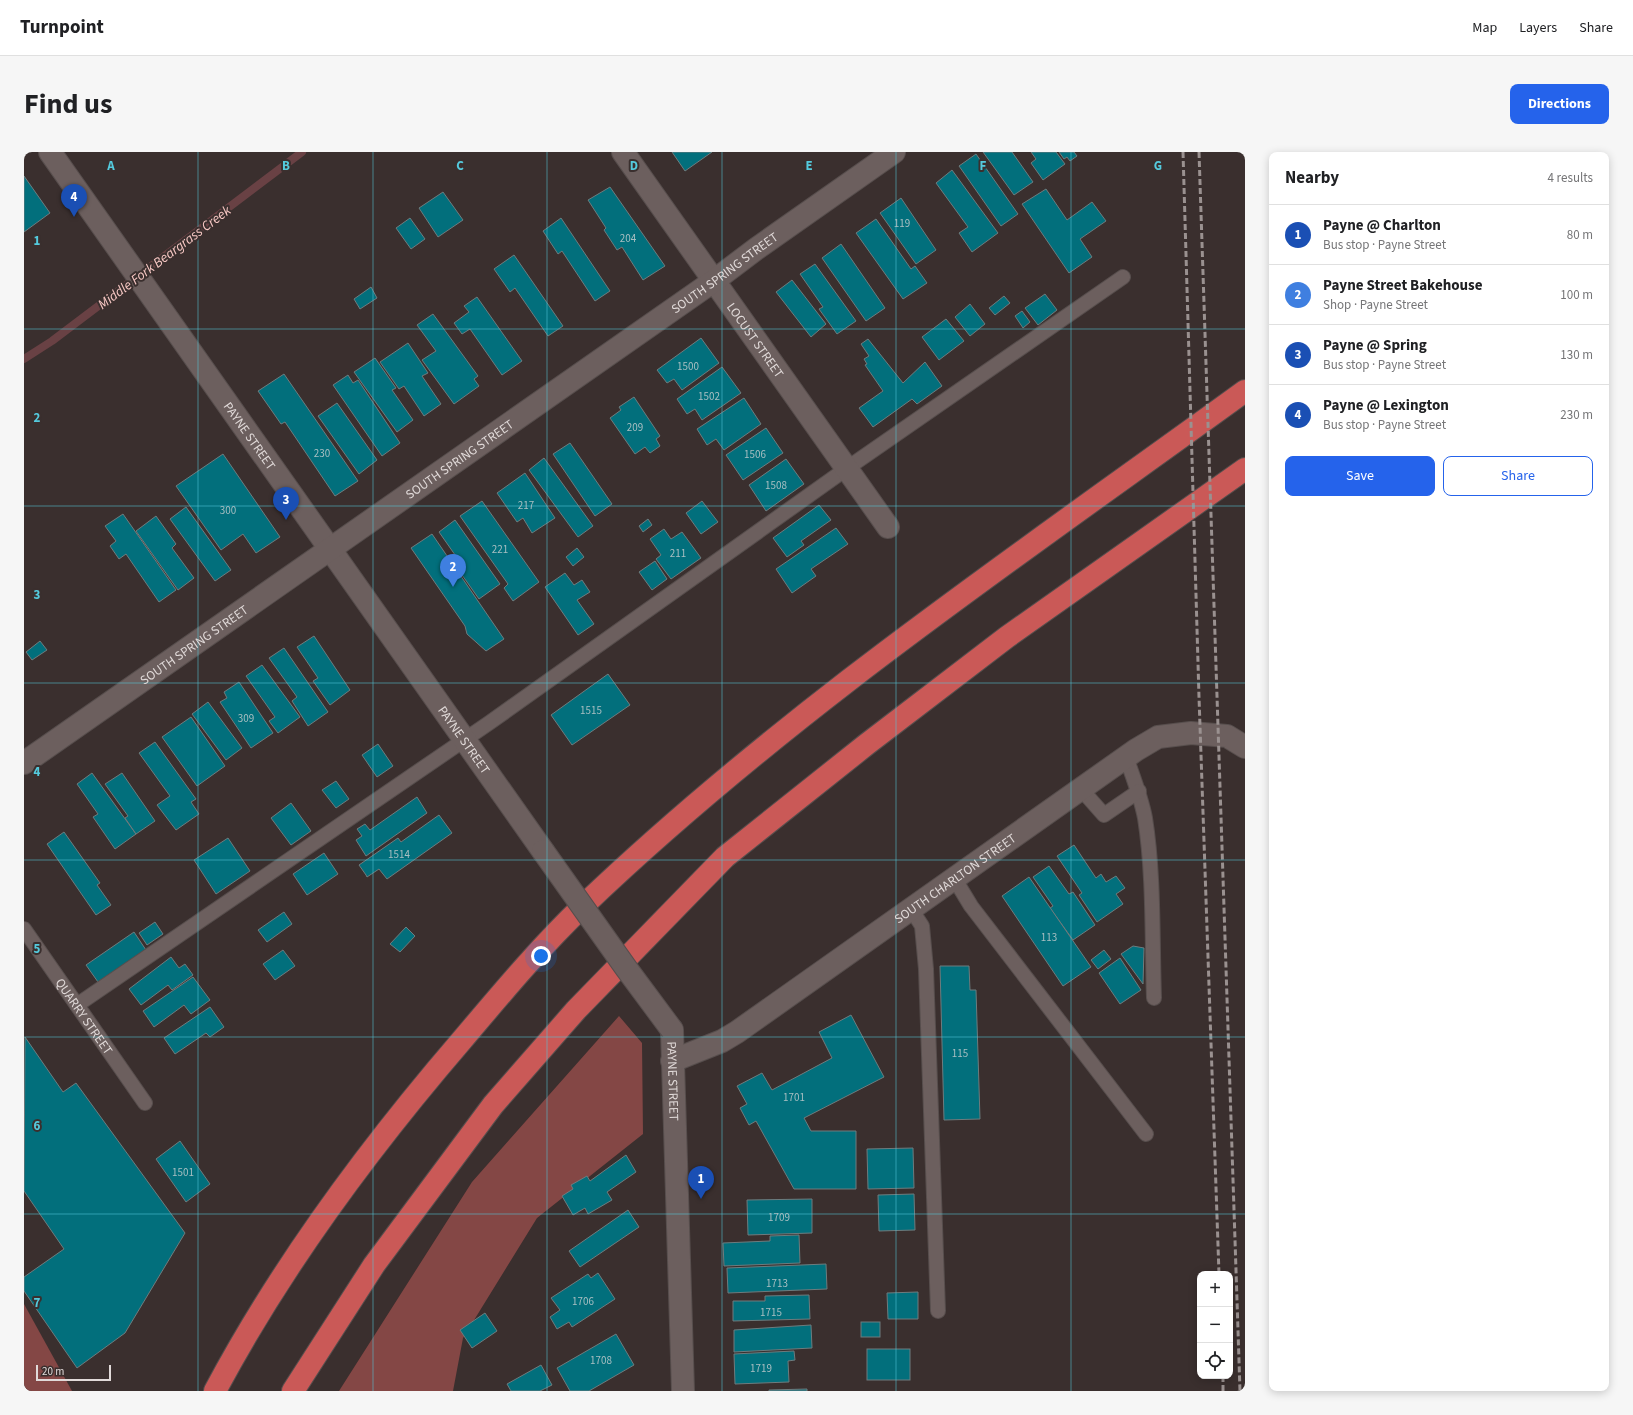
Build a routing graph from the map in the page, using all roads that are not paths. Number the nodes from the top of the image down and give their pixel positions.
1 (50, 152) edge
2 (623, 152) edge
3 (894, 152) edge
4 (1124, 277) dead end
5 (715, 280) junction
6 (1245, 391) edge
7 (846, 469) junction
8 (1245, 469) edge
9 (888, 527) dead end
10 (330, 550) junction
11 (465, 740) junction
12 (1245, 747) edge
13 (1126, 756) junction
14 (24, 763) edge
15 (1081, 789) junction
16 (1139, 791) junction
17 (954, 878) junction
18 (911, 908) junction
19 (24, 929) edge
20 (1154, 998) dead end
21 (77, 1005) junction
22 (672, 1061) junction
23 (144, 1104) dead end
24 (1146, 1134) dead end
25 (938, 1311) dead end
26 (215, 1391) edge
27 (293, 1391) edge
28 (683, 1391) edge

1 - 10 street, PAYNE STREET
2 - 5 street, LOCUST STREET
3 - 5 street, SOUTH SPRING STREET
4 - 7 lane
5 - 7 street, LOCUST STREET
5 - 10 street, SOUTH SPRING STREET
6 - 26 highway
7 - 9 street, LOCUST STREET
7 - 11 lane
8 - 27 highway
10 - 11 street, PAYNE STREET
10 - 14 street, SOUTH SPRING STREET
11 - 21 lane
11 - 22 street, PAYNE STREET, bridge
12 - 13 street, SOUTH CHARLTON STREET
13 - 15 street, SOUTH CHARLTON STREET
13 - 16 lane
15 - 16 lane
15 - 17 street, SOUTH CHARLTON STREET
16 - 20 lane
17 - 18 street, SOUTH CHARLTON STREET
17 - 24 lane
18 - 22 street, SOUTH CHARLTON STREET
18 - 25 lane
19 - 21 lane, QUARRY STREET
21 - 23 lane, QUARRY STREET
22 - 28 street, PAYNE STREET

